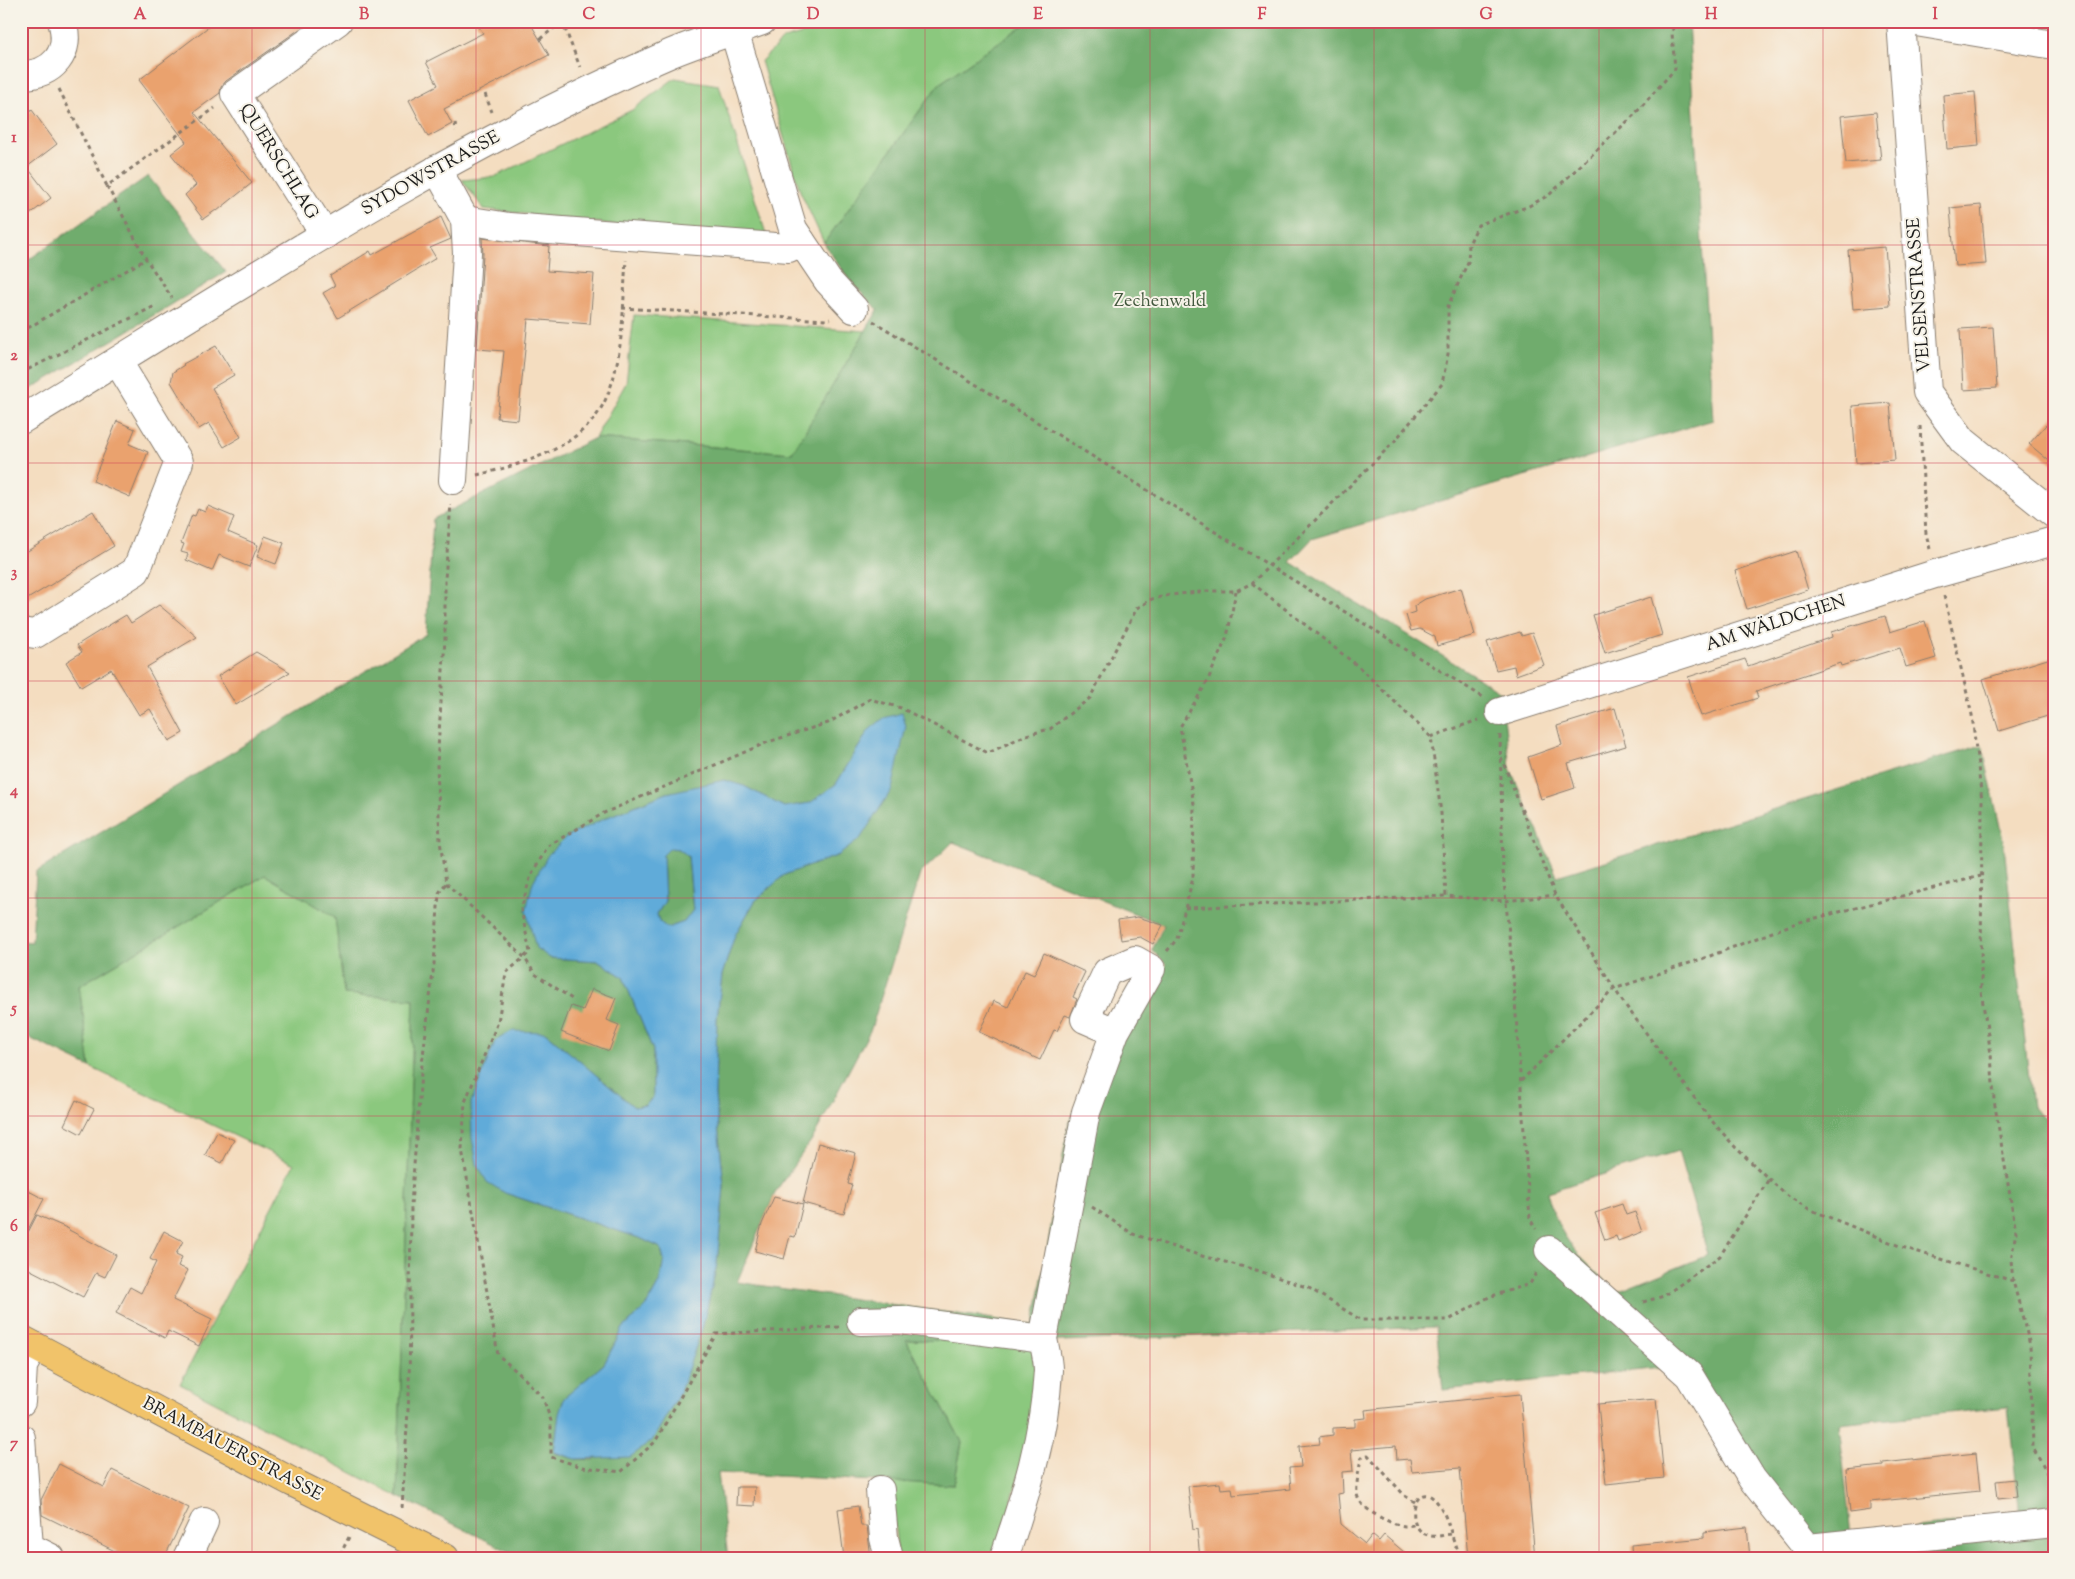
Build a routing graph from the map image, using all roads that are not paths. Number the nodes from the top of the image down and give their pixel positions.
1 (62, 21) edge
2 (338, 21) edge
3 (762, 21) edge
4 (1901, 21) edge
5 (1910, 21) edge
6 (733, 26) edge
7 (2054, 45) edge
8 (21, 76) edge
9 (437, 169) junction
10 (465, 220) junction
11 (325, 235) junction
12 (801, 241) junction
13 (854, 309) road end
14 (118, 362) junction
15 (21, 420) edge
16 (452, 480) road end
17 (2054, 514) edge
18 (2054, 541) edge
19 (21, 632) edge
20 (1500, 712) road end
21 (1115, 1032) junction
22 (1549, 1250) road end
23 (861, 1320) road end
24 (1044, 1339) junction
25 (28, 1343) edge
26 (21, 1402) edge
27 (21, 1438) edge
28 (880, 1490) dead end
29 (204, 1522) dead end
30 (2054, 1523) edge
31 (1812, 1553) edge
32 (51, 1558) edge
33 (187, 1558) edge
34 (445, 1558) edge
35 (889, 1558) edge
36 (1004, 1558) edge

1 - 8 street
2 - 11 street, QUERSCHLAG
3 - 6 street, SYDOWSTRASSE
4 - 17 street, VELSENSTRASSE
5 - 7 street
6 - 9 street, SYDOWSTRASSE
6 - 12 street
9 - 10 street
9 - 11 street, SYDOWSTRASSE
10 - 12 street
10 - 16 street
11 - 14 street, SYDOWSTRASSE
12 - 13 street
14 - 15 street, SYDOWSTRASSE
14 - 19 street
18 - 20 street, AM WÄLDCHEN
21 - 21 street
21 - 24 street
22 - 31 street
23 - 24 street
24 - 36 street
25 - 26 street
25 - 34 main road, BRAMBAUERSTRASSE
27 - 32 street
28 - 35 street
29 - 33 street
30 - 31 street

